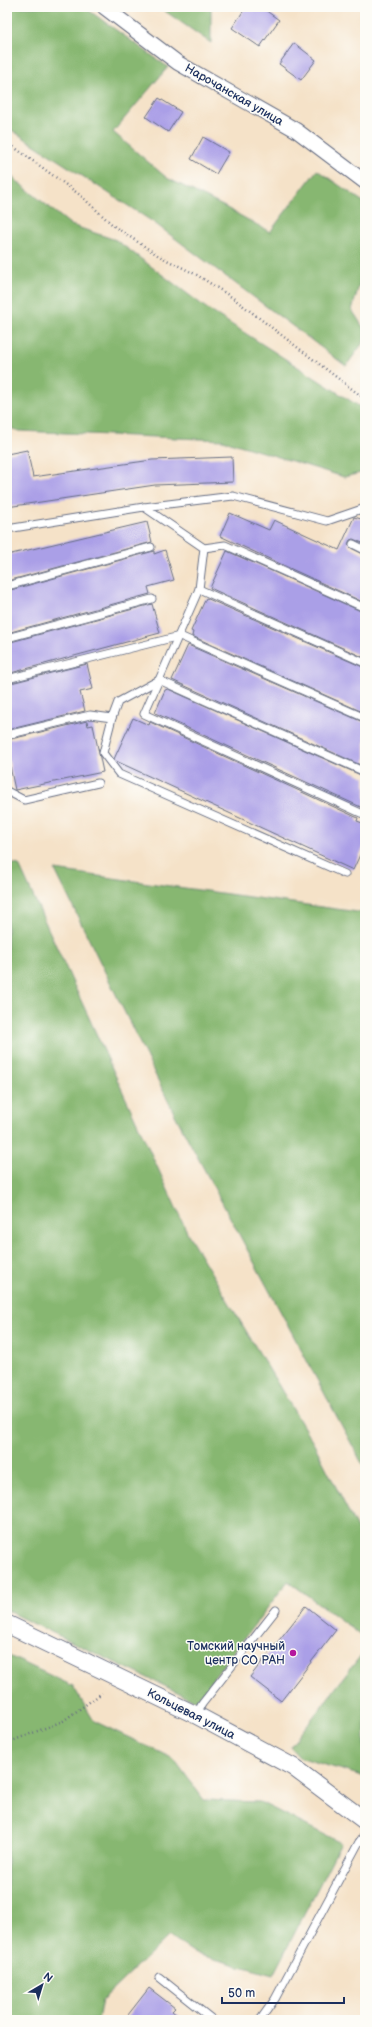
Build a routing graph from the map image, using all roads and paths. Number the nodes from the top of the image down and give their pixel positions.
1 (104, 7) edge
2 (7, 142) edge
3 (365, 182) edge
4 (365, 399) edge
5 (144, 507) junction
6 (365, 508) edge
7 (7, 529) edge
8 (353, 544) dead end
9 (151, 547) dead end
10 (204, 548) junction
11 (365, 550) edge
12 (7, 586) edge
13 (199, 589) junction
14 (152, 599) dead end
15 (365, 608) edge
16 (180, 636) junction
17 (7, 638) edge
18 (365, 663) edge
19 (7, 678) edge
20 (159, 680) junction
21 (112, 718) junction
22 (365, 718) edge
23 (7, 735) edge
24 (365, 772) edge
25 (98, 783) dead end
26 (7, 791) edge
27 (365, 815) edge
28 (345, 874) dead end
29 (276, 1610) dead end
30 (7, 1624) edge
31 (102, 1693) dead end
32 (196, 1715) junction
33 (7, 1743) edge
34 (365, 1821) edge
35 (365, 1834) edge
36 (159, 1977) dead end
37 (213, 2020) edge
38 (260, 2020) edge

1 - 3 street, Нарочанская улица
2 - 4 path
5 - 6 lane
5 - 7 lane
5 - 10 lane
8 - 11 lane
9 - 12 lane
10 - 13 lane
10 - 15 lane
13 - 16 lane
13 - 18 lane
14 - 17 lane
16 - 19 lane
16 - 20 lane
16 - 22 lane
20 - 21 lane
20 - 24 lane
20 - 27 lane
21 - 23 lane
21 - 28 lane
25 - 26 lane
29 - 32 lane
30 - 32 street, Кольцевая улица
31 - 33 path
32 - 34 street, Кольцевая улица
35 - 38 lane
36 - 37 lane

